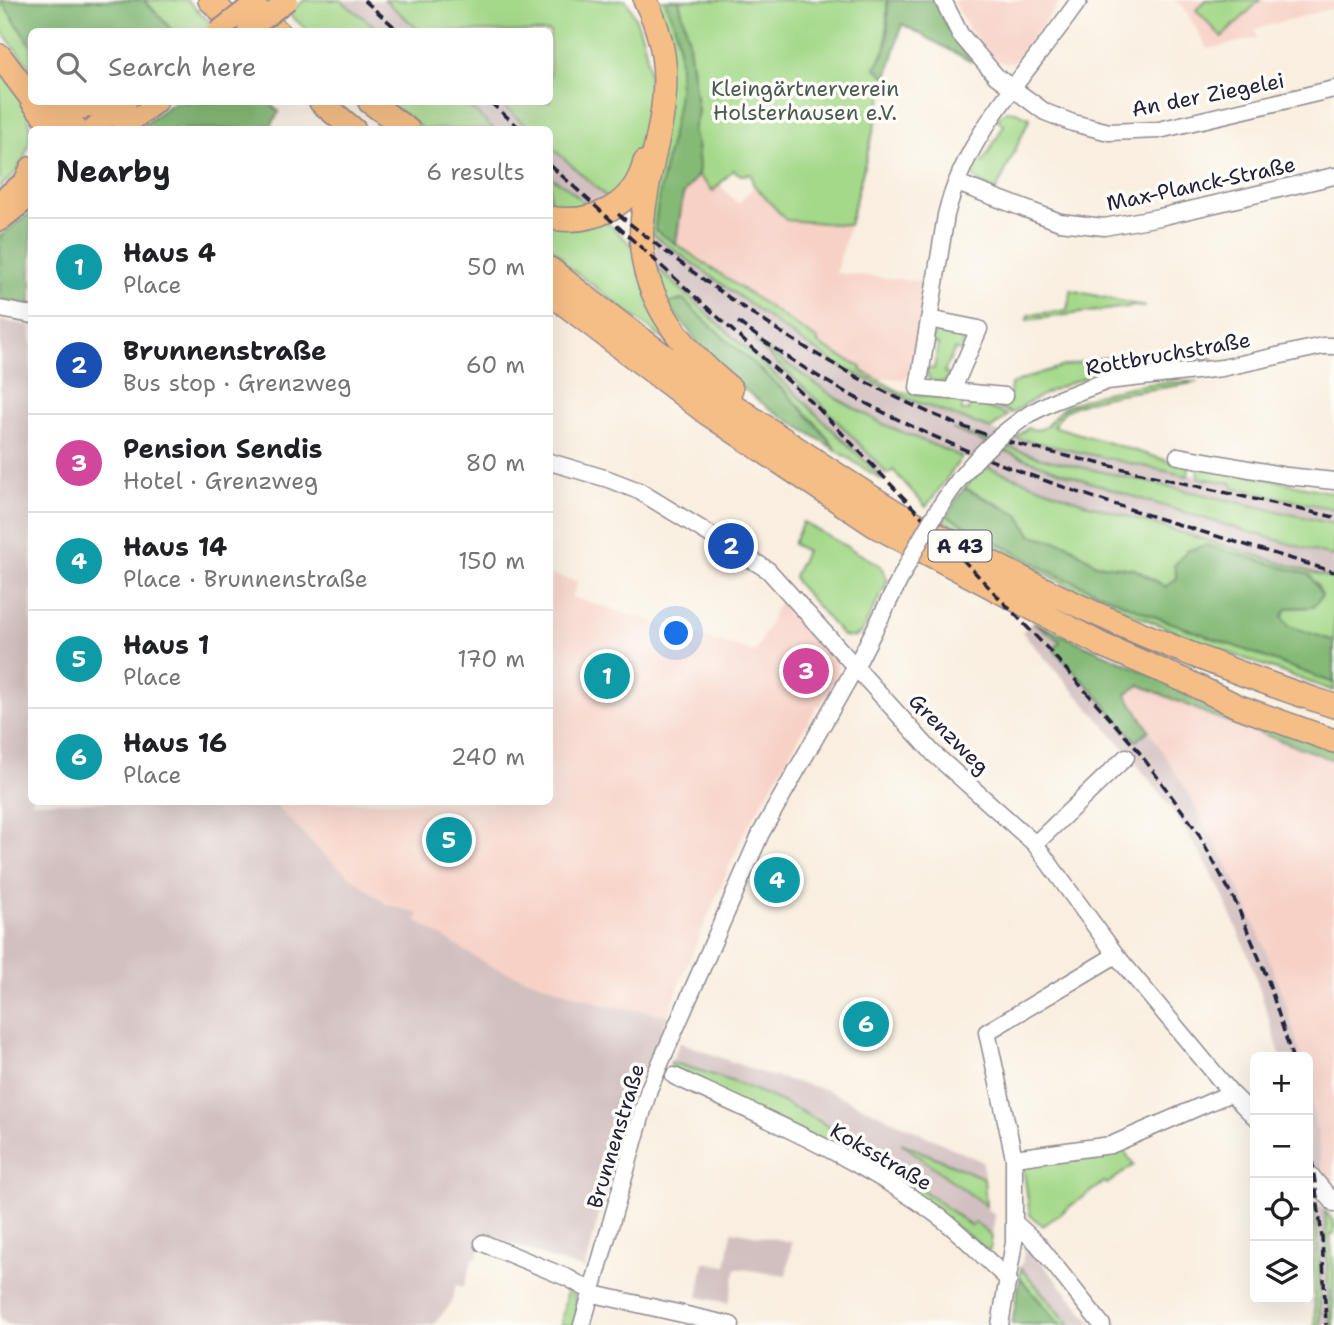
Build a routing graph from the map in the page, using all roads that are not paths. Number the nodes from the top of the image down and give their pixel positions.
1 (210, 0) edge
2 (244, 0) edge
3 (258, 0) edge
4 (288, 0) edge
5 (635, 0) edge
6 (645, 0) edge
7 (943, 0) edge
8 (1079, 0) edge
9 (222, 28) edge
10 (241, 28) edge
11 (250, 28) edge
12 (274, 28) edge
13 (0, 41) edge
14 (0, 56) edge
15 (28, 76) edge
16 (1012, 88) junction
17 (1334, 89) edge
18 (28, 94) edge
19 (34, 105) edge
20 (36, 105) edge
21 (56, 105) edge
22 (70, 105) edge
23 (93, 105) edge
24 (123, 105) edge
25 (153, 105) edge
26 (325, 105) edge
27 (359, 105) edge
28 (374, 105) edge
29 (38, 126) edge
30 (54, 126) edge
31 (73, 126) edge
32 (96, 126) edge
33 (126, 126) edge
34 (349, 126) edge
35 (383, 126) edge
36 (403, 126) edge
37 (1334, 176) edge
38 (28, 181) edge
39 (28, 183) edge
40 (957, 183) junction
41 (0, 200) edge
42 (553, 218) edge
43 (0, 221) edge
44 (553, 271) edge
45 (553, 295) edge
46 (0, 309) edge
47 (28, 314) edge
48 (929, 319) junction
49 (1334, 346) edge
50 (952, 391) junction
51 (1005, 396) dead end
52 (804, 453) junction
53 (1178, 456) dead end
54 (553, 463) edge
55 (1334, 481) edge
56 (856, 666) junction
57 (1188, 682) junction
58 (1334, 706) edge
59 (1334, 727) edge
60 (1334, 741) edge
61 (1126, 757) dead end
62 (1035, 844) junction
63 (1116, 955) junction
64 (674, 1076) dead end
65 (1231, 1093) junction
66 (1254, 1115) edge
67 (1014, 1158) junction
68 (1313, 1178) edge
69 (1334, 1203) edge
70 (1015, 1223) junction
71 (483, 1242) dead end
72 (1009, 1280) junction
73 (592, 1293) junction
74 (582, 1325) edge
75 (731, 1325) edge
76 (1000, 1325) edge
77 (1102, 1325) edge

1 - 10 highway
2 - 12 highway
3 - 9 main road, bridge
4 - 11 main road, bridge
5 - 42 highway
6 - 52 highway
7 - 16 street, An der Ziegelei
8 - 16 street
13 - 15 highway
14 - 18 highway
16 - 17 street, An der Ziegelei
16 - 40 street
19 - 29 highway
20 - 30 highway
21 - 31 highway
22 - 23 highway
24 - 32 main road
25 - 33 main road
26 - 34 highway
27 - 35 highway
28 - 36 highway
37 - 40 street, Max-Planck-Straße
38 - 41 main road
39 - 43 main road
40 - 48 street
44 - 52 highway, A 43
45 - 57 highway, A 43
46 - 47 street
48 - 50 street
48 - 50 street
49 - 56 street, Rottbruchstraße, bridge
50 - 51 street
52 - 58 highway, A 43
53 - 55 street
54 - 56 street, Grenzweg
56 - 62 street, Grenzweg
56 - 73 street, Brunnenstraße
57 - 59 highway, A 43
57 - 60 highway
61 - 62 street
62 - 63 street, Grenzweg
63 - 65 street, Grenzweg
63 - 67 street
64 - 72 street, Koksstraße
65 - 66 street, Grenzweg
65 - 67 street
67 - 70 street
68 - 69 street
70 - 72 street
70 - 77 street
71 - 73 street
72 - 76 street
73 - 74 street, Brunnenstraße
73 - 75 street

